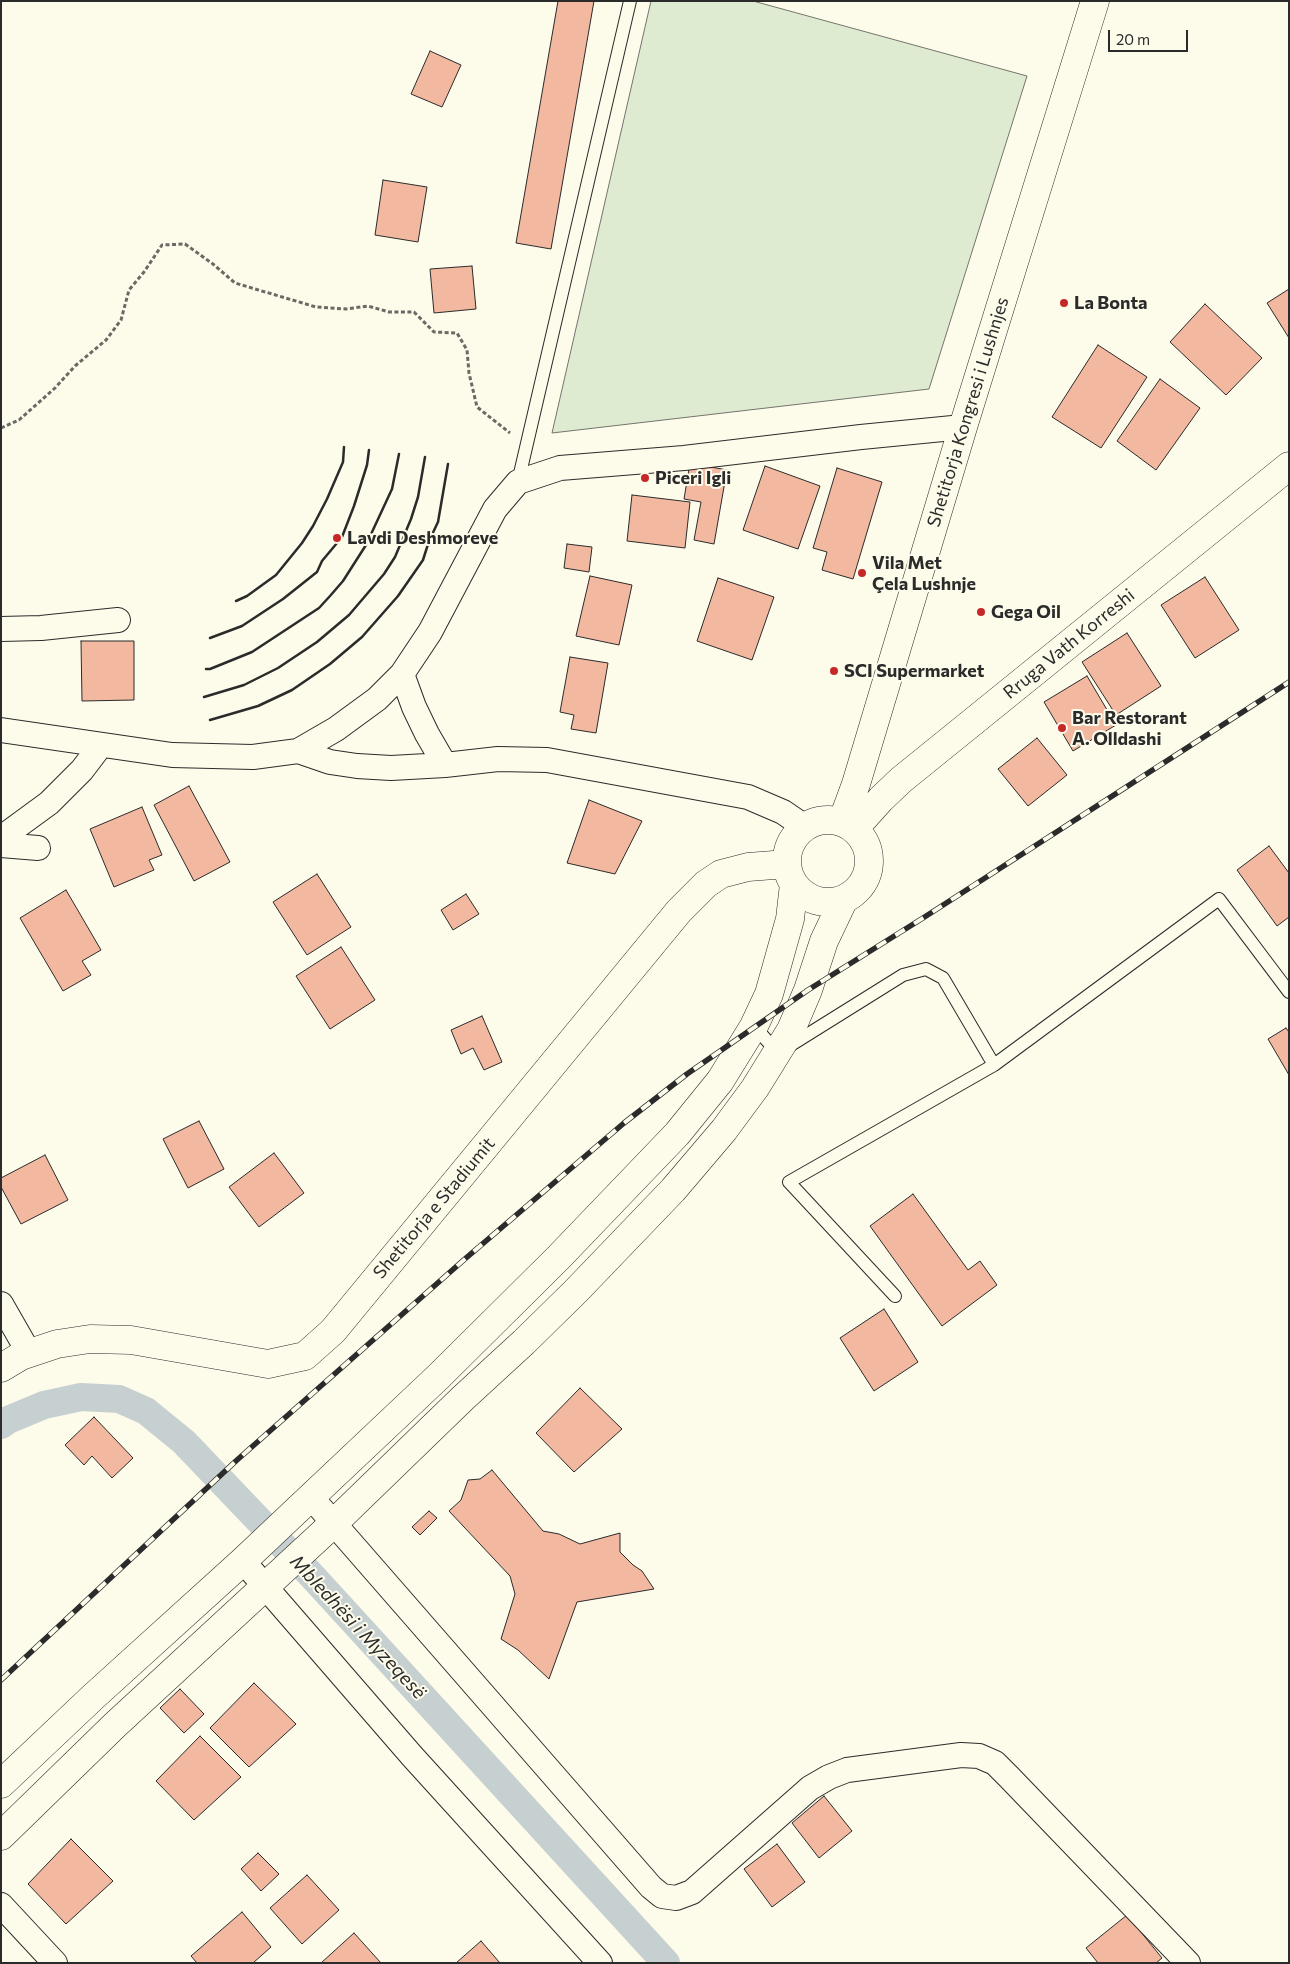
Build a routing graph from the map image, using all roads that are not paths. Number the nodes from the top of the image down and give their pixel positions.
1 (630, 1) edge
2 (1095, 1) edge
3 (962, 427) junction
4 (1289, 466) edge
5 (518, 482) junction
6 (118, 620) dead end
7 (1, 629) edge
8 (402, 674) junction
9 (1, 730) edge
10 (101, 745) junction
11 (298, 751) junction
12 (446, 765) junction
13 (848, 826) junction
14 (805, 827) junction
15 (1, 838) edge
16 (1, 845) edge
17 (38, 848) dead end
18 (791, 874) junction
19 (844, 899) junction
20 (1289, 992) edge
21 (754, 1026) junction
22 (778, 1053) junction
23 (994, 1065) junction
24 (895, 1296) dead end
25 (1, 1304) edge
26 (30, 1353) junction
27 (1, 1368) edge
28 (301, 1505) junction
29 (334, 1523) junction
30 (250, 1554) junction
31 (274, 1579) junction
32 (1, 1784) edge
33 (1, 1836) edge
34 (1, 1905) edge
35 (55, 1963) edge
36 (600, 1963) edge
37 (1188, 1963) edge

1 - 5 lane
2 - 3 main road, Shetitorja Kongresi i Lushnjes
3 - 5 street
3 - 13 main road, Shetitorja Kongresi i Lushnjes
4 - 13 main road, Rruga Vath Korreshi
5 - 8 street
6 - 7 street
8 - 11 street
8 - 12 street
9 - 10 street
10 - 11 street
10 - 15 street
11 - 12 street
12 - 14 street
13 - 14 main road
13 - 19 main road
14 - 18 main road
16 - 17 street
18 - 19 main road
18 - 21 main road
18 - 26 main road, Shetitorja e Stadiumit
19 - 22 main road
20 - 23 lane
21 - 22 lane
21 - 28 main road
22 - 23 lane
22 - 29 main road
23 - 24 lane
25 - 26 street
26 - 27 main road, Shetitorja e Stadiumit
28 - 29 street
28 - 30 main road
29 - 31 main road
29 - 37 street
30 - 31 street
30 - 32 main road
31 - 33 main road
31 - 36 street
34 - 35 street

